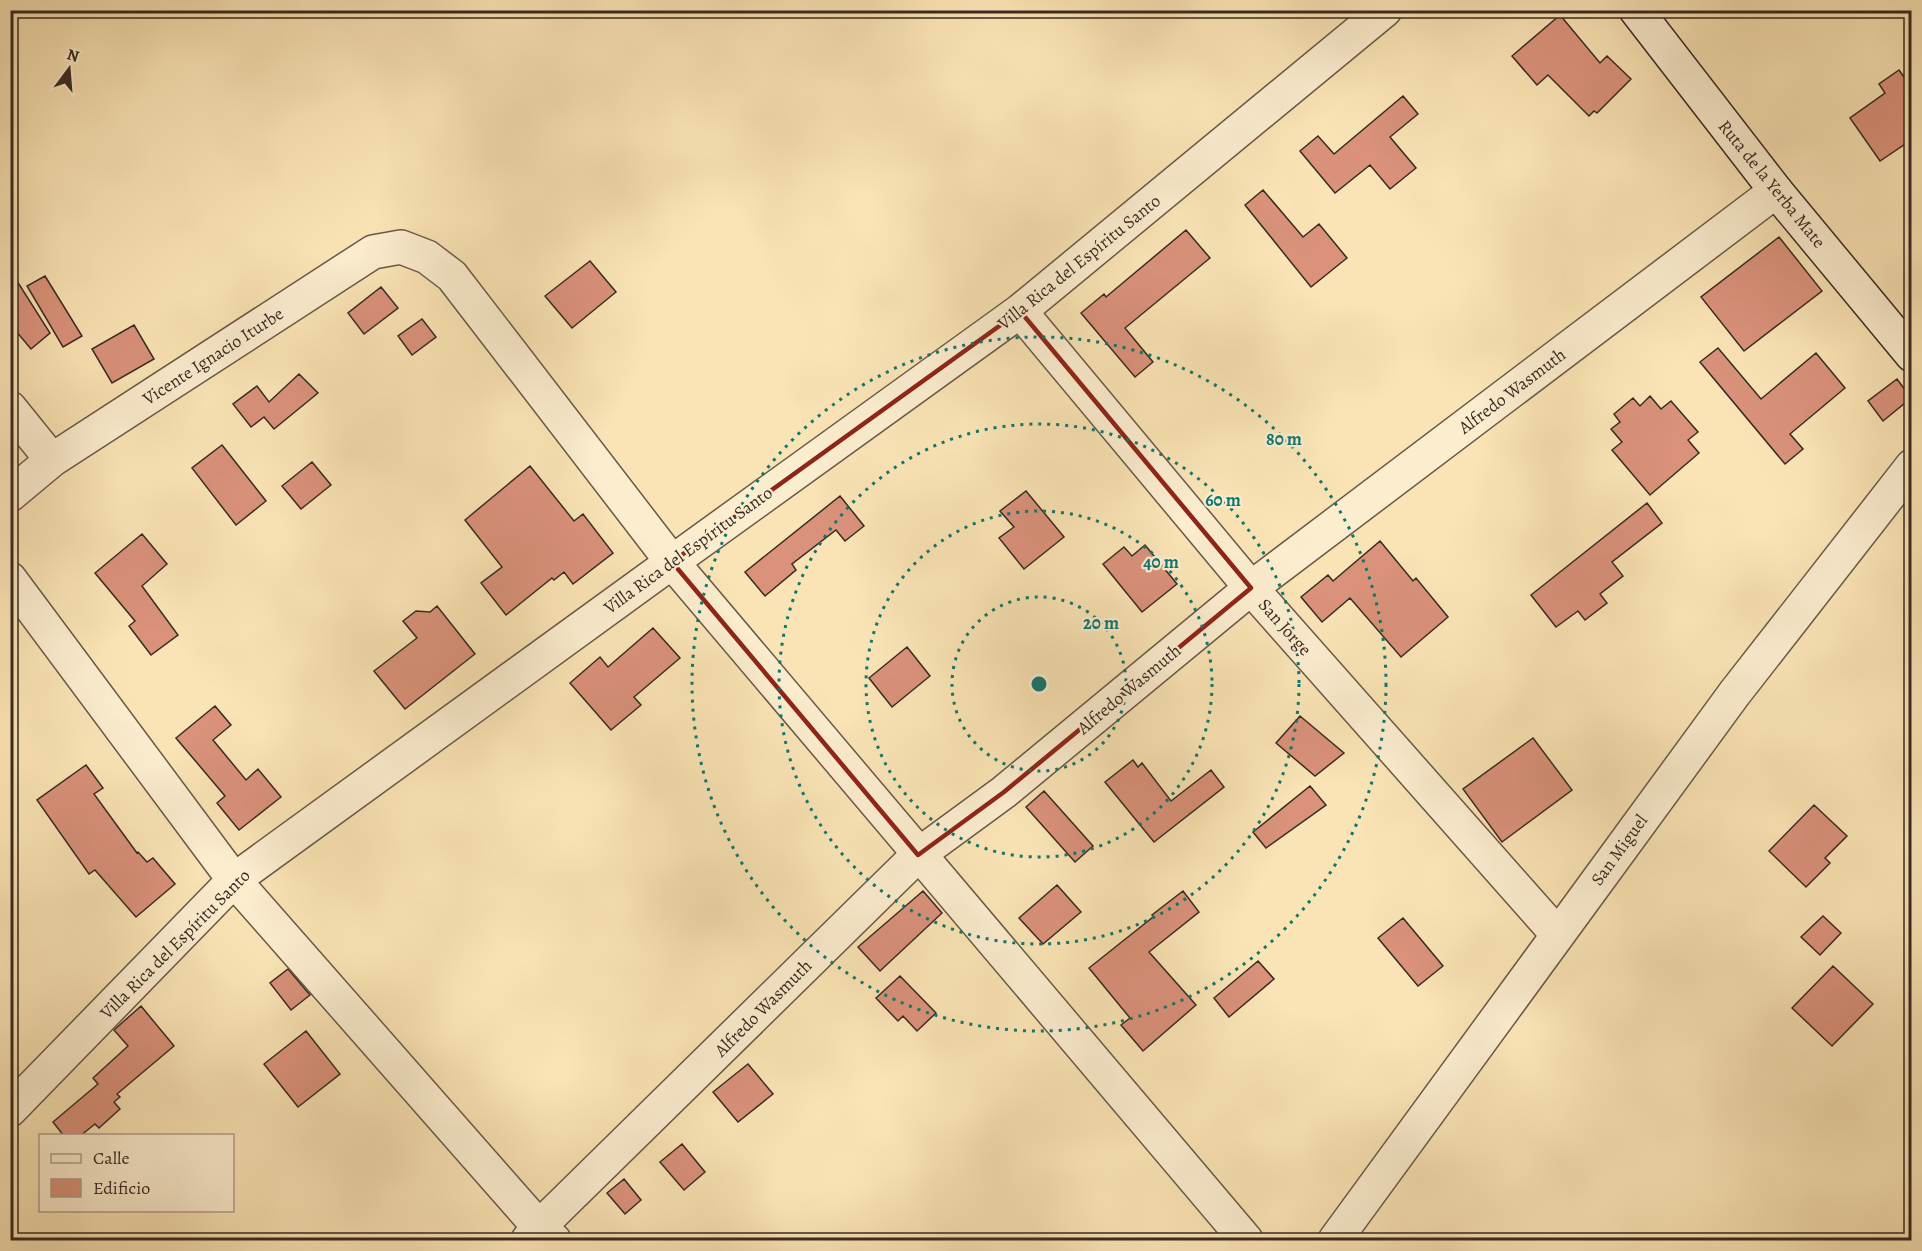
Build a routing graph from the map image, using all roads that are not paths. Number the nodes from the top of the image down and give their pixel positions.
1 (1386, 10) edge
2 (1636, 10) edge
3 (1776, 191) junction
4 (1020, 311) junction
5 (1911, 354) edge
6 (10, 408) edge
7 (52, 460) junction
8 (1911, 466) edge
9 (10, 495) edge
10 (672, 561) junction
11 (10, 579) edge
12 (1251, 588) junction
13 (918, 855) junction
14 (234, 880) junction
15 (1558, 935) junction
16 (10, 1110) edge
17 (541, 1236) edge
18 (1246, 1240) edge
19 (1335, 1240) edge

1 - 4 street, Villa Rica del Espíritu Santo
2 - 3 street, Ruta de la Yerba Mate
3 - 5 street, Ruta de la Yerba Mate
3 - 12 street, Alfredo Wasmuth
4 - 10 street, Villa Rica del Espíritu Santo
4 - 12 street, San Jorge
6 - 7 street
7 - 9 street, Vicente Ignacio Iturbe
7 - 10 street, Vicente Ignacio Iturbe
8 - 15 street, San Miguel
10 - 13 street, Vicente Ignacio Iturbe
10 - 14 street, Villa Rica del Espíritu Santo
11 - 14 street
12 - 13 street, Alfredo Wasmuth
12 - 15 street, San Jorge
13 - 17 street, Alfredo Wasmuth
13 - 18 street, Vicente Ignacio Iturbe
14 - 16 street, Villa Rica del Espíritu Santo
14 - 17 street
15 - 19 street, San Miguel

